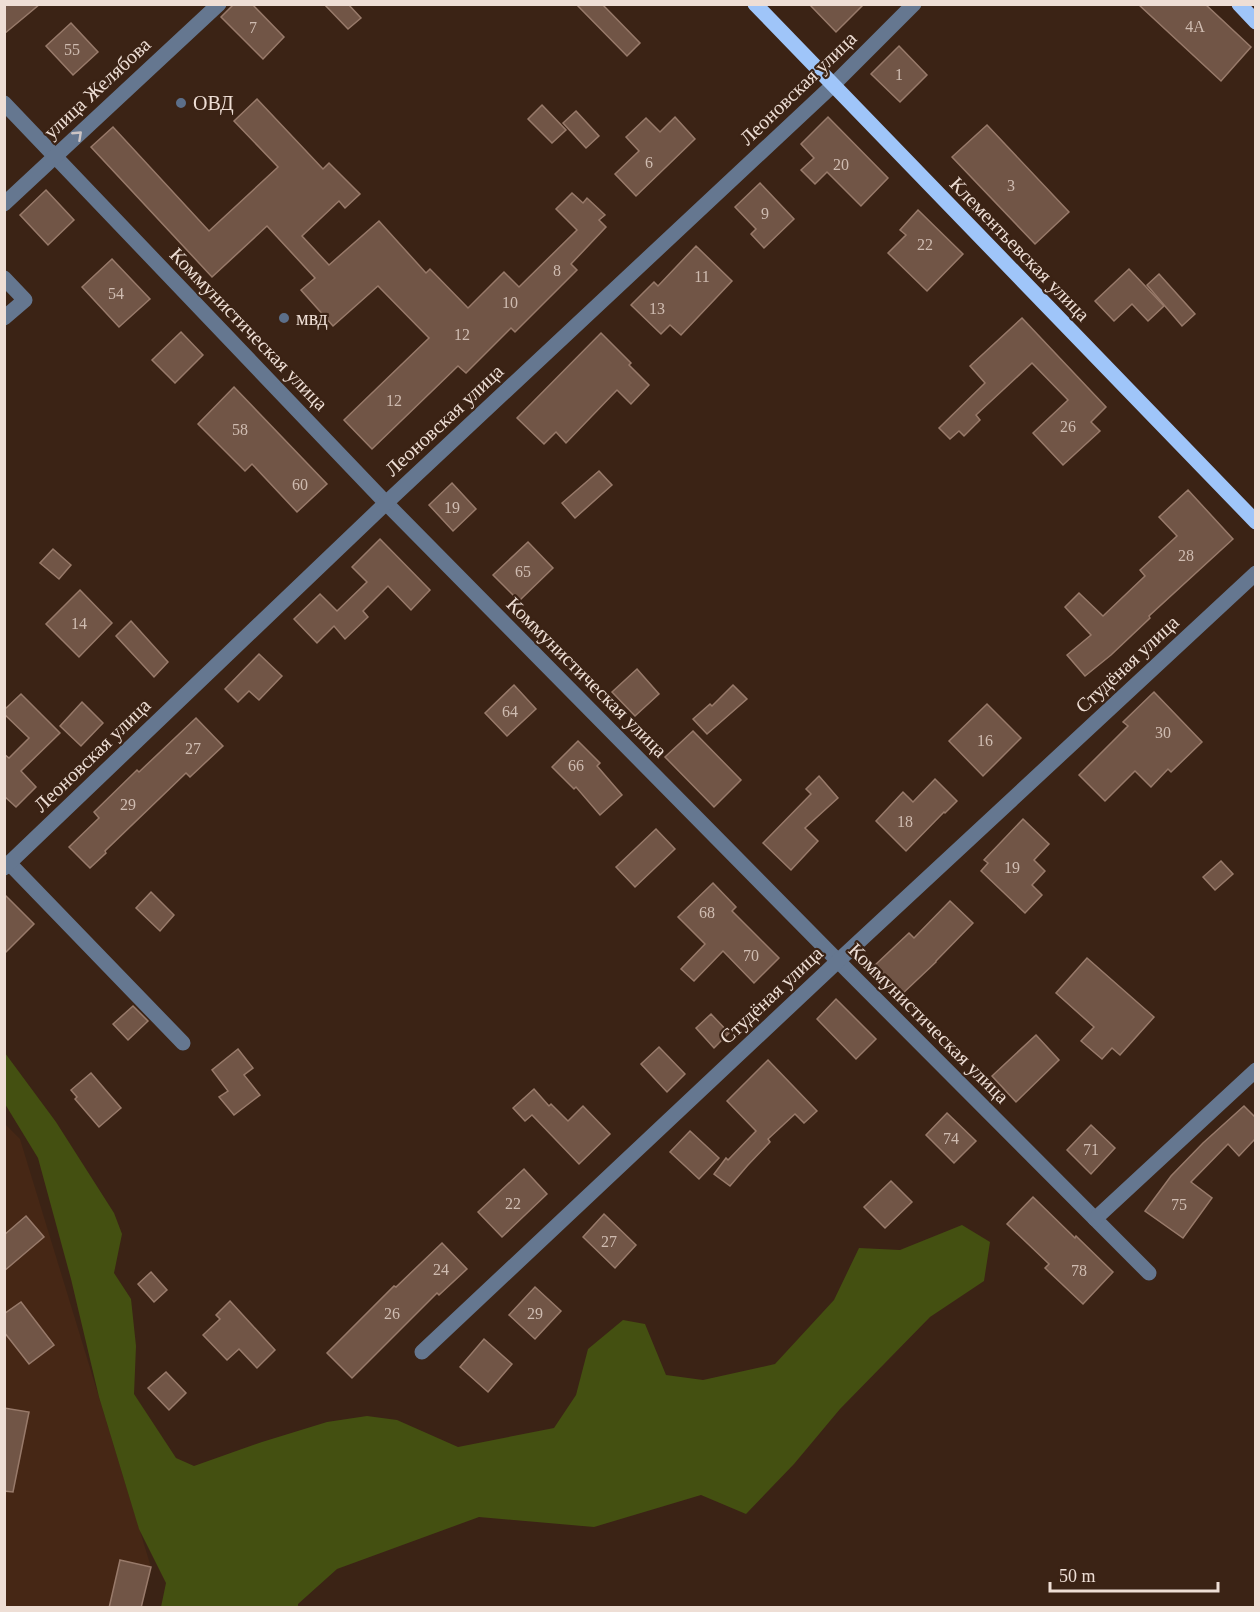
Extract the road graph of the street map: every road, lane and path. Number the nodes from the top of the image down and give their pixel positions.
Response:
1 (219, 4) edge
2 (755, 4) edge
3 (914, 4) edge
4 (1239, 4) edge
5 (1256, 22) edge
6 (832, 86) junction
7 (4, 103) edge
8 (55, 156) junction
9 (4, 204) edge
10 (4, 278) edge
11 (4, 318) edge
12 (386, 503) junction
13 (1256, 522) edge
14 (1256, 573) edge
15 (7, 866) edge
16 (838, 961) junction
17 (183, 1043) dead end
18 (1256, 1070) edge
19 (1095, 1219) junction
20 (1149, 1273) dead end
21 (422, 1352) dead end

8 -> 1 street, улица Желябова
2 - 6 main road, Клементьевская улица
3 - 6 street, Леоновская улица
4 - 5 main road
6 - 12 street, Леоновская улица
6 - 13 main road, Клементьевская улица
7 - 8 street, Коммунистическая улица
8 - 9 street, улица Желябова
8 - 12 street, Коммунистическая улица
10 - 11 street
12 - 15 street, Леоновская улица
12 - 16 street, Коммунистическая улица
14 - 16 street, Студёная улица
15 - 17 street
16 - 19 street, Коммунистическая улица
16 - 21 street, Студёная улица
18 - 19 street
19 - 20 street, Коммунистическая улица

